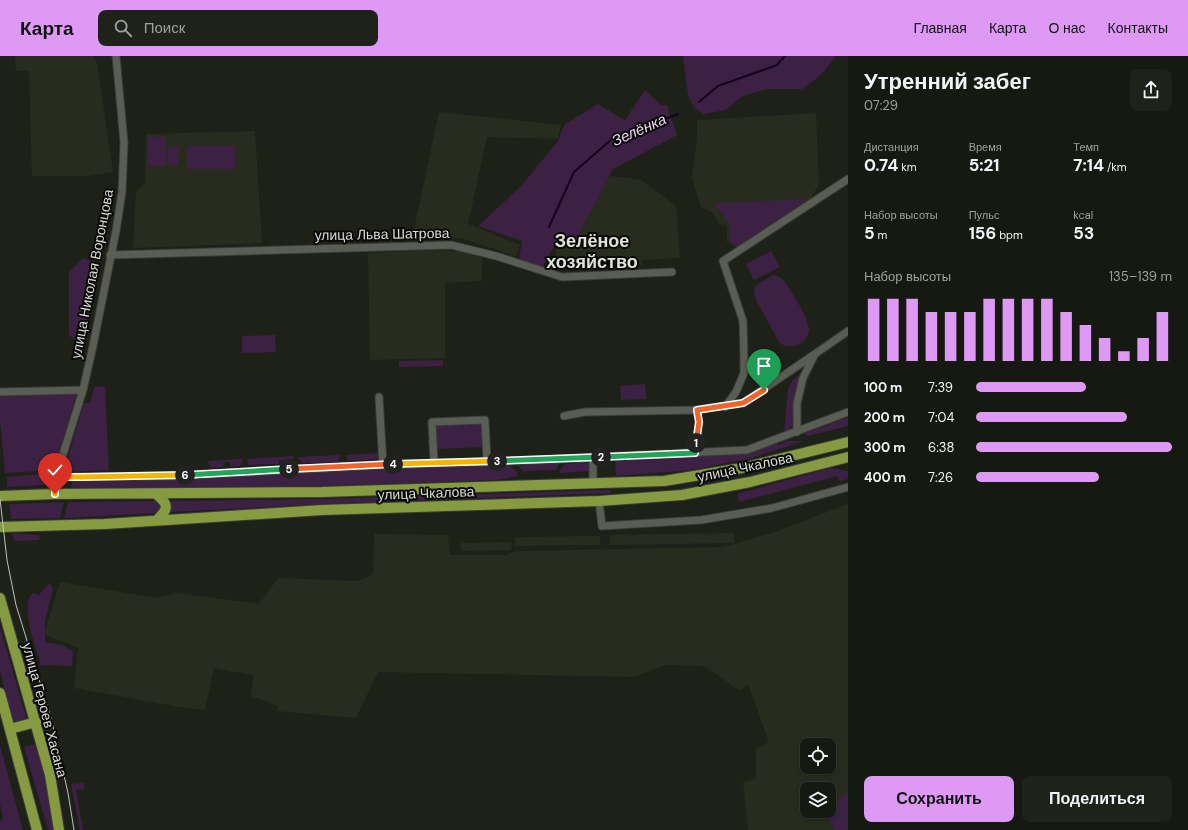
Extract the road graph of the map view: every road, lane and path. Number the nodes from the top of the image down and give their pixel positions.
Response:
1 (116, 56) edge
2 (848, 179) edge
3 (110, 255) junction
4 (672, 272) dead end
5 (848, 331) edge
6 (815, 354) junction
7 (82, 390) junction
8 (0, 392) edge
9 (379, 397) dead end
10 (725, 407) junction
11 (697, 410) junction
12 (848, 412) edge
13 (564, 416) dead end
14 (797, 432) junction
15 (848, 442) edge
16 (695, 453) junction
17 (593, 457) junction
18 (848, 457) edge
19 (487, 461) junction
20 (434, 463) junction
21 (383, 465) junction
22 (56, 477) junction
23 (593, 484) junction
24 (848, 487) edge
25 (55, 494) junction
26 (156, 494) junction
27 (0, 496) edge
28 (599, 501) junction
29 (157, 520) junction
30 (0, 527) edge
31 (0, 598) edge
32 (0, 693) edge
33 (36, 722) junction
34 (10, 729) junction
35 (37, 830) edge
36 (59, 830) edge

1 - 3 street, улица Николая Воронцова
2 - 10 street
3 - 4 street, улица Льва Шатрова
3 - 7 street, улица Николая Воронцова
5 - 6 street, улица Чкалова
6 - 10 street
6 - 14 street, улица Чкалова
7 - 8 street
7 - 22 street, улица Николая Воронцова
9 - 21 street
10 - 11 street
11 - 13 street
11 - 16 street
12 - 14 street
14 - 16 street
15 - 23 main road, улица Чкалова
16 - 17 street
17 - 19 street
17 - 23 street
18 - 28 main road, улица Чкалова
19 - 20 street
19 - 20 street
20 - 21 street
21 - 22 street
22 - 25 street, улица Николая Воронцова
23 - 26 main road, улица Чкалова
24 - 28 street
25 - 26 main road, улица Чкалова
25 - 27 main road, улица Чкалова
26 - 29 main road
28 - 29 main road, улица Чкалова
29 - 30 main road, улица Чкалова
31 - 33 main road, улица Героев Хасана
32 - 34 main road
33 - 34 main road
33 - 36 main road, улица Героев Хасана
34 - 35 main road

